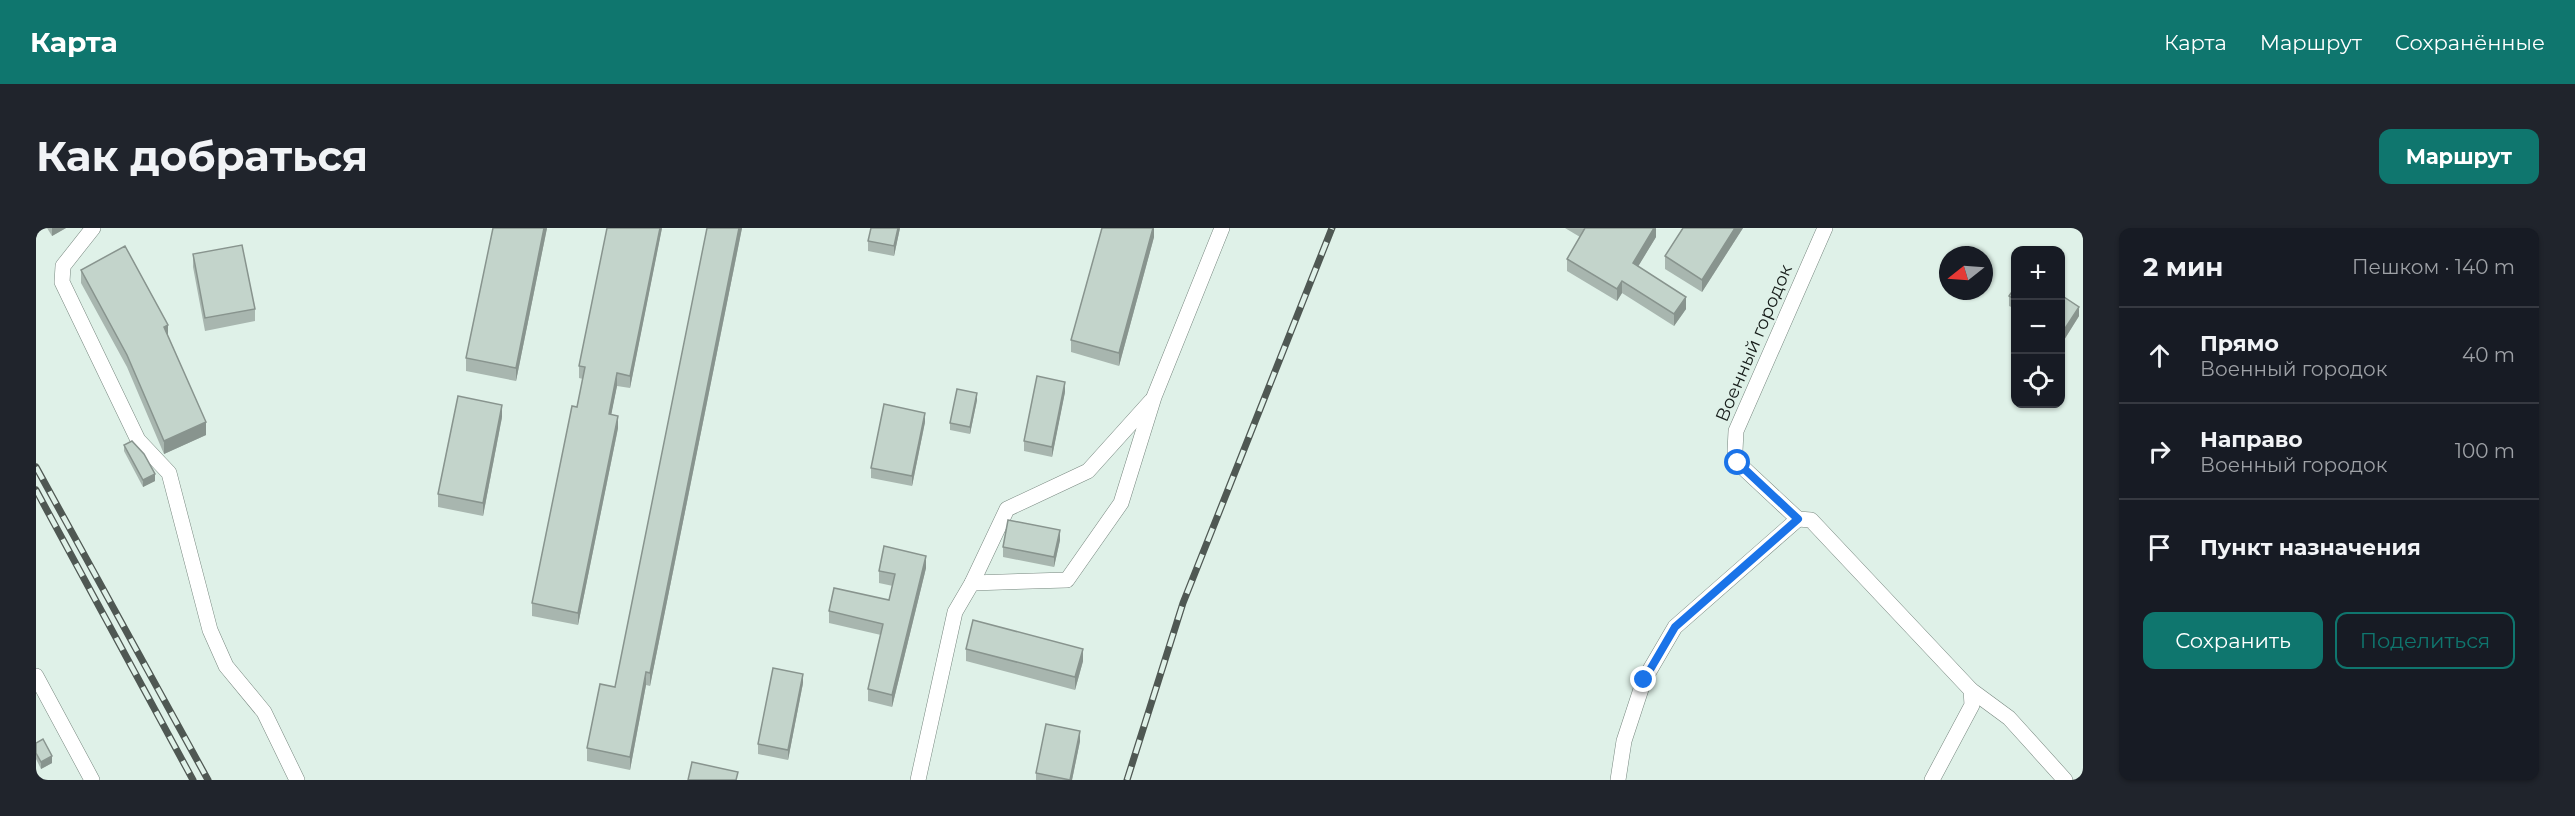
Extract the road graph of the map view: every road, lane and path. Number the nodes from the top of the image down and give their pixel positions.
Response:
1 (93, 228) edge
2 (1222, 228) edge
3 (1825, 228) edge
4 (1154, 397) junction
5 (1798, 519) junction
6 (972, 583) junction
7 (36, 676) edge
8 (1971, 690) junction
9 (92, 780) edge
10 (297, 780) edge
11 (918, 780) edge
12 (1618, 780) edge
13 (1932, 780) edge
14 (2065, 780) edge

1 - 10 street
2 - 4 street
3 - 5 street, Военный городок
4 - 6 street
4 - 6 street
5 - 8 street, Военный городок
5 - 12 street
6 - 11 street
7 - 9 street
8 - 13 street
8 - 14 street, Военный городок

